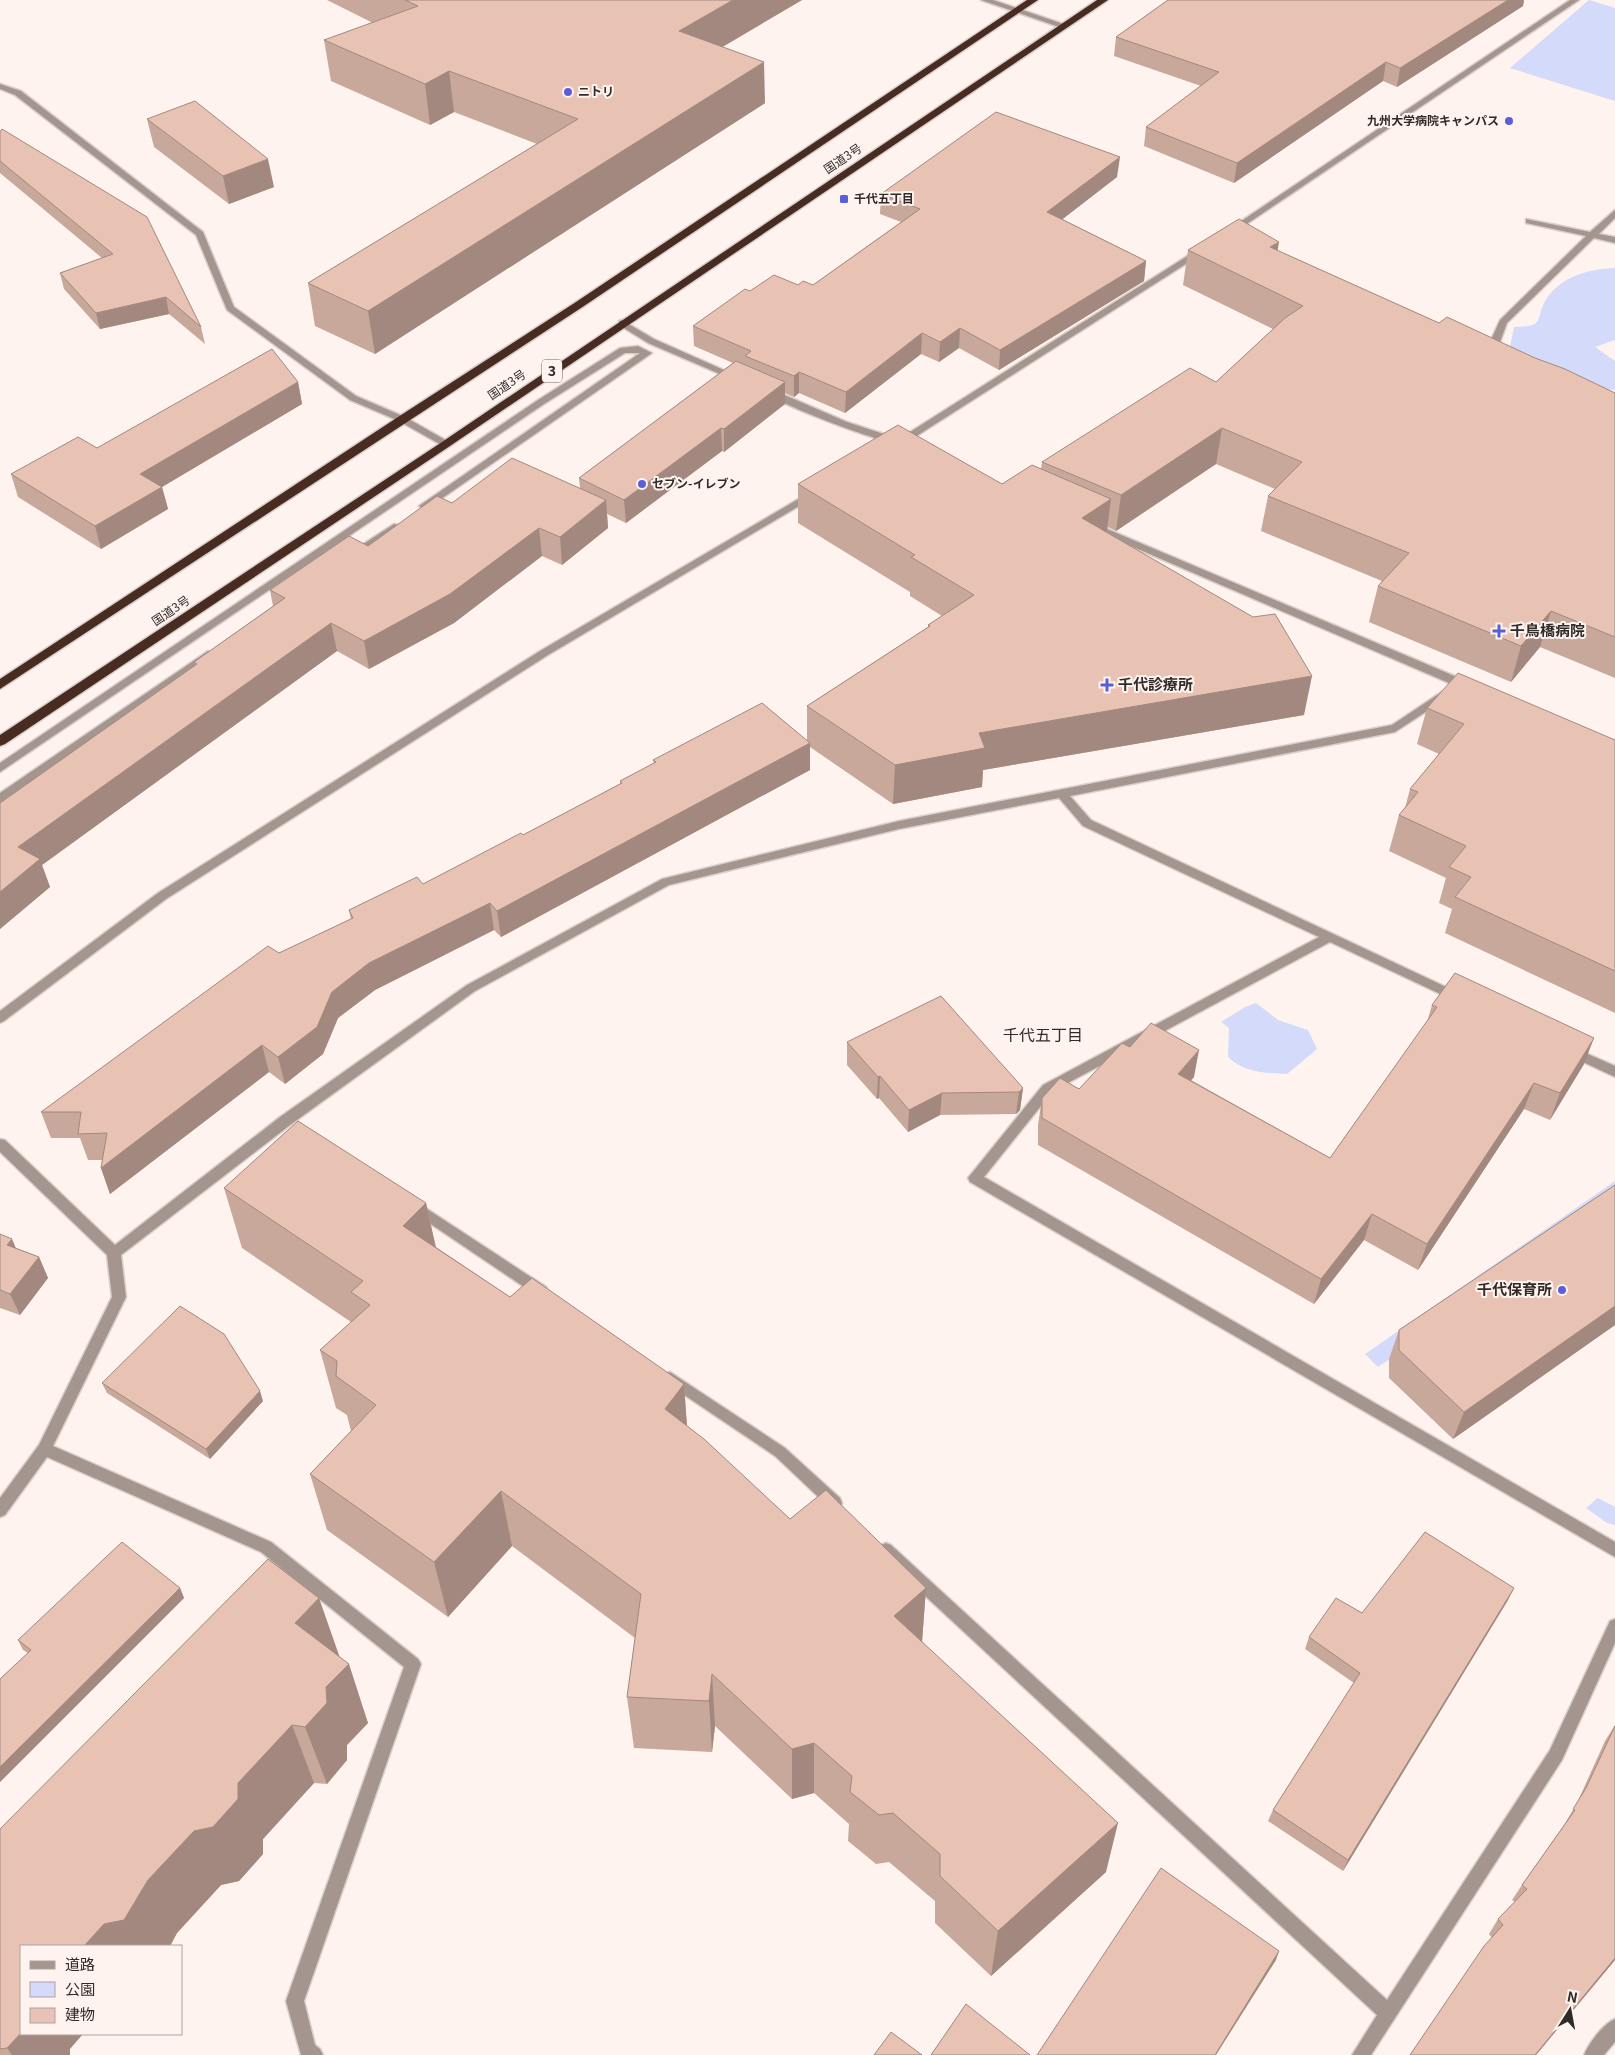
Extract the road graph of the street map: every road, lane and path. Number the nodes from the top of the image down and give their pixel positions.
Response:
1 (986, 0) edge
2 (1033, 0) edge
3 (1103, 0) edge
4 (1575, 0) edge
5 (1018, 11) junction
6 (1065, 26) junction
7 (0, 86) edge
8 (1615, 213) edge
9 (1529, 221) dead end
10 (1224, 235) edge
11 (1593, 235) junction
12 (1615, 240) edge
13 (1207, 246) edge
14 (622, 323) junction
15 (1507, 365) edge
16 (402, 419) junction
17 (446, 444) junction
18 (904, 444) junction
19 (885, 451) edge
20 (819, 490) edge
21 (418, 511) edge
22 (1079, 520) edge
23 (401, 522) edge
24 (344, 562) edge
25 (221, 646) edge
26 (1460, 683) junction
27 (0, 685) edge
28 (1478, 691) edge
29 (0, 741) edge
30 (0, 768) edge
31 (1060, 792) junction
32 (0, 799) edge
33 (1330, 938) junction
34 (1464, 1001) edge
35 (0, 1018) edge
36 (1562, 1047) edge
37 (1615, 1072) edge
38 (285, 1121) junction
39 (301, 1131) edge
40 (0, 1144) edge
41 (405, 1199) edge
42 (114, 1253) junction
43 (552, 1298) edge
44 (658, 1369) edge
45 (44, 1449) junction
46 (0, 1510) edge
47 (846, 1513) edge
48 (875, 1540) edge
49 (1615, 1550) edge
50 (1615, 1626) edge
51 (1389, 2014) junction
52 (1615, 2028) edge
53 (314, 2055) edge
54 (1361, 2055) edge
55 (1593, 2055) edge

1 - 5 street
2 - 5 highway, 国道3号
3 - 6 highway, 国道3号 / 3
4 - 10 street
5 - 6 street
5 - 16 highway, 国道3号
6 - 14 highway, 国道3号 / 3
7 - 16 street
8 - 11 street
9 - 11 street
11 - 12 street
11 - 15 street
13 - 18 street
14 - 17 highway, 国道3号 / 3
14 - 18 street
16 - 17 street
16 - 27 highway, 国道3号
17 - 29 highway, 国道3号 / 3
18 - 19 street
20 - 35 street
21 - 30 street
22 - 26 street
23 - 24 street
25 - 32 street
26 - 28 street
26 - 31 street
31 - 33 street
31 - 38 street
33 - 34 street
33 - 49 street
36 - 37 street
38 - 39 street
38 - 42 street
40 - 42 street
41 - 43 street
42 - 45 street
44 - 47 street
45 - 46 street
45 - 53 street
48 - 51 street
50 - 51 street
51 - 54 street
52 - 55 street

